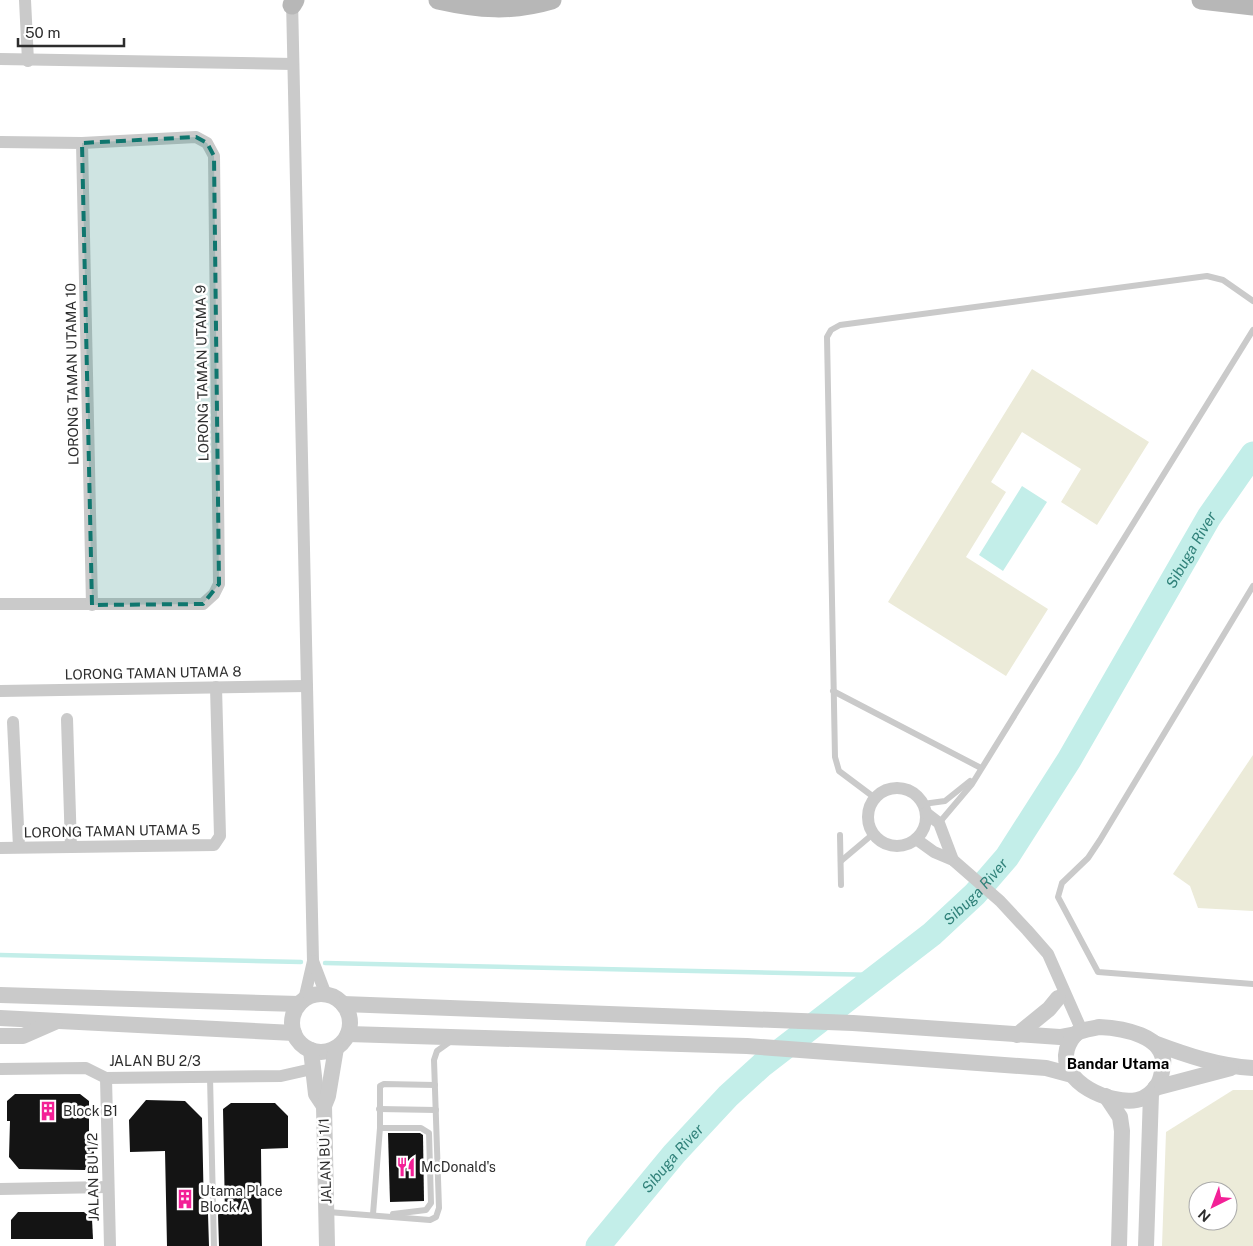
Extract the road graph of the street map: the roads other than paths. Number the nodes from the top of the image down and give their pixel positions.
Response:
1 (26, 0) edge
2 (438, 0) edge
3 (552, 0) edge
4 (1201, 0) edge
5 (293, 2) edge
6 (1253, 6) edge
7 (0, 59) edge
8 (28, 61) junction
9 (293, 64) junction
10 (0, 142) edge
11 (82, 143) junction
12 (1253, 301) edge
13 (1253, 330) edge
14 (1253, 586) edge
15 (0, 604) edge
16 (92, 605) junction
17 (306, 686) junction
18 (216, 687) junction
19 (0, 691) edge
20 (833, 691) junction
21 (67, 719) dead end
22 (13, 722) dead end
23 (981, 768) junction
24 (977, 776) junction
25 (875, 798) junction
26 (924, 809) junction
27 (939, 823) junction
28 (873, 834) junction
29 (840, 835) dead end
30 (916, 839) junction
31 (19, 847) junction
32 (71, 847) junction
33 (0, 848) edge
34 (841, 861) junction
35 (956, 864) junction
36 (841, 885) dead end
37 (1035, 940) junction
38 (313, 961) junction
39 (1253, 984) edge
40 (326, 994) junction
41 (0, 995) edge
42 (1058, 998) junction
43 (302, 1002) junction
44 (343, 1004) junction
45 (0, 1018) edge
46 (59, 1020) junction
47 (1079, 1032) junction
48 (294, 1033) junction
49 (348, 1034) junction
50 (1016, 1035) junction
51 (0, 1036) edge
52 (458, 1037) junction
53 (1154, 1044) junction
54 (336, 1048) junction
55 (311, 1050) junction
56 (1236, 1067) junction
57 (1253, 1068) edge
58 (0, 1069) edge
59 (312, 1069) junction
60 (1072, 1075) junction
61 (210, 1077) junction
62 (106, 1078) junction
63 (435, 1085) junction
64 (1153, 1091) junction
65 (1106, 1096) junction
66 (324, 1106) junction
67 (379, 1109) junction
68 (436, 1110) junction
69 (380, 1128) junction
70 (108, 1187) junction
71 (0, 1190) edge
72 (326, 1212) junction
73 (373, 1214) junction
74 (382, 1216) junction
75 (110, 1246) edge
76 (214, 1246) edge
77 (327, 1246) edge
78 (1119, 1246) edge
79 (1146, 1246) edge

1 - 8 street
2 - 3 main road
4 - 6 main road
5 - 9 street
7 - 8 street
8 - 9 street
9 - 17 street
10 - 11 street, LORONG TAMAN UTAMA 9
11 - 16 street, LORONG TAMAN UTAMA 10
11 - 16 street, LORONG TAMAN UTAMA 9
12 - 20 lane
13 - 23 lane
14 - 39 lane
15 - 16 street, LORONG TAMAN UTAMA 9
17 - 18 street, LORONG TAMAN UTAMA 8
17 - 38 street
18 - 19 street, LORONG TAMAN UTAMA 8
18 - 32 street, LORONG TAMAN UTAMA 5
20 - 23 lane
20 - 25 lane
21 - 32 street
22 - 31 street
23 - 24 lane
24 - 26 lane
24 - 27 lane
25 - 26 street
25 - 28 street
26 - 27 street
26 - 30 street
27 - 35 street
28 - 30 street
28 - 34 lane
29 - 34 lane
30 - 35 street
31 - 32 street, LORONG TAMAN UTAMA 5
31 - 33 street, LORONG TAMAN UTAMA 5
34 - 36 lane
35 - 37 street
37 - 42 street
37 - 47 street
38 - 40 street
38 - 43 street
40 - 43 street
40 - 44 street
41 - 43 street
42 - 47 street
42 - 50 street
43 - 48 street
44 - 49 street
44 - 50 street
45 - 46 street
46 - 48 street
46 - 51 street
47 - 50 street
47 - 53 street
47 - 60 street
48 - 55 street
49 - 52 street
49 - 54 street
52 - 60 street
52 - 63 lane
53 - 56 street
53 - 64 street
54 - 55 street
54 - 66 street, JALAN BU 1/1
55 - 59 street
56 - 57 street
56 - 64 street
58 - 62 street, JALAN BU 2/3
59 - 61 street, JALAN BU 2/3
59 - 66 street
60 - 65 street
61 - 62 street, JALAN BU 2/3
61 - 76 lane
62 - 70 street, JALAN BU 1/2
63 - 67 lane
63 - 68 lane
64 - 65 street
64 - 79 street
65 - 78 street
66 - 72 street, JALAN BU 1/1
67 - 68 lane
67 - 69 lane
68 - 74 lane
69 - 73 lane
69 - 74 lane
70 - 71 street
70 - 75 street, JALAN BU 1/2
72 - 73 lane
72 - 77 street, JALAN BU 1/1
73 - 74 lane

